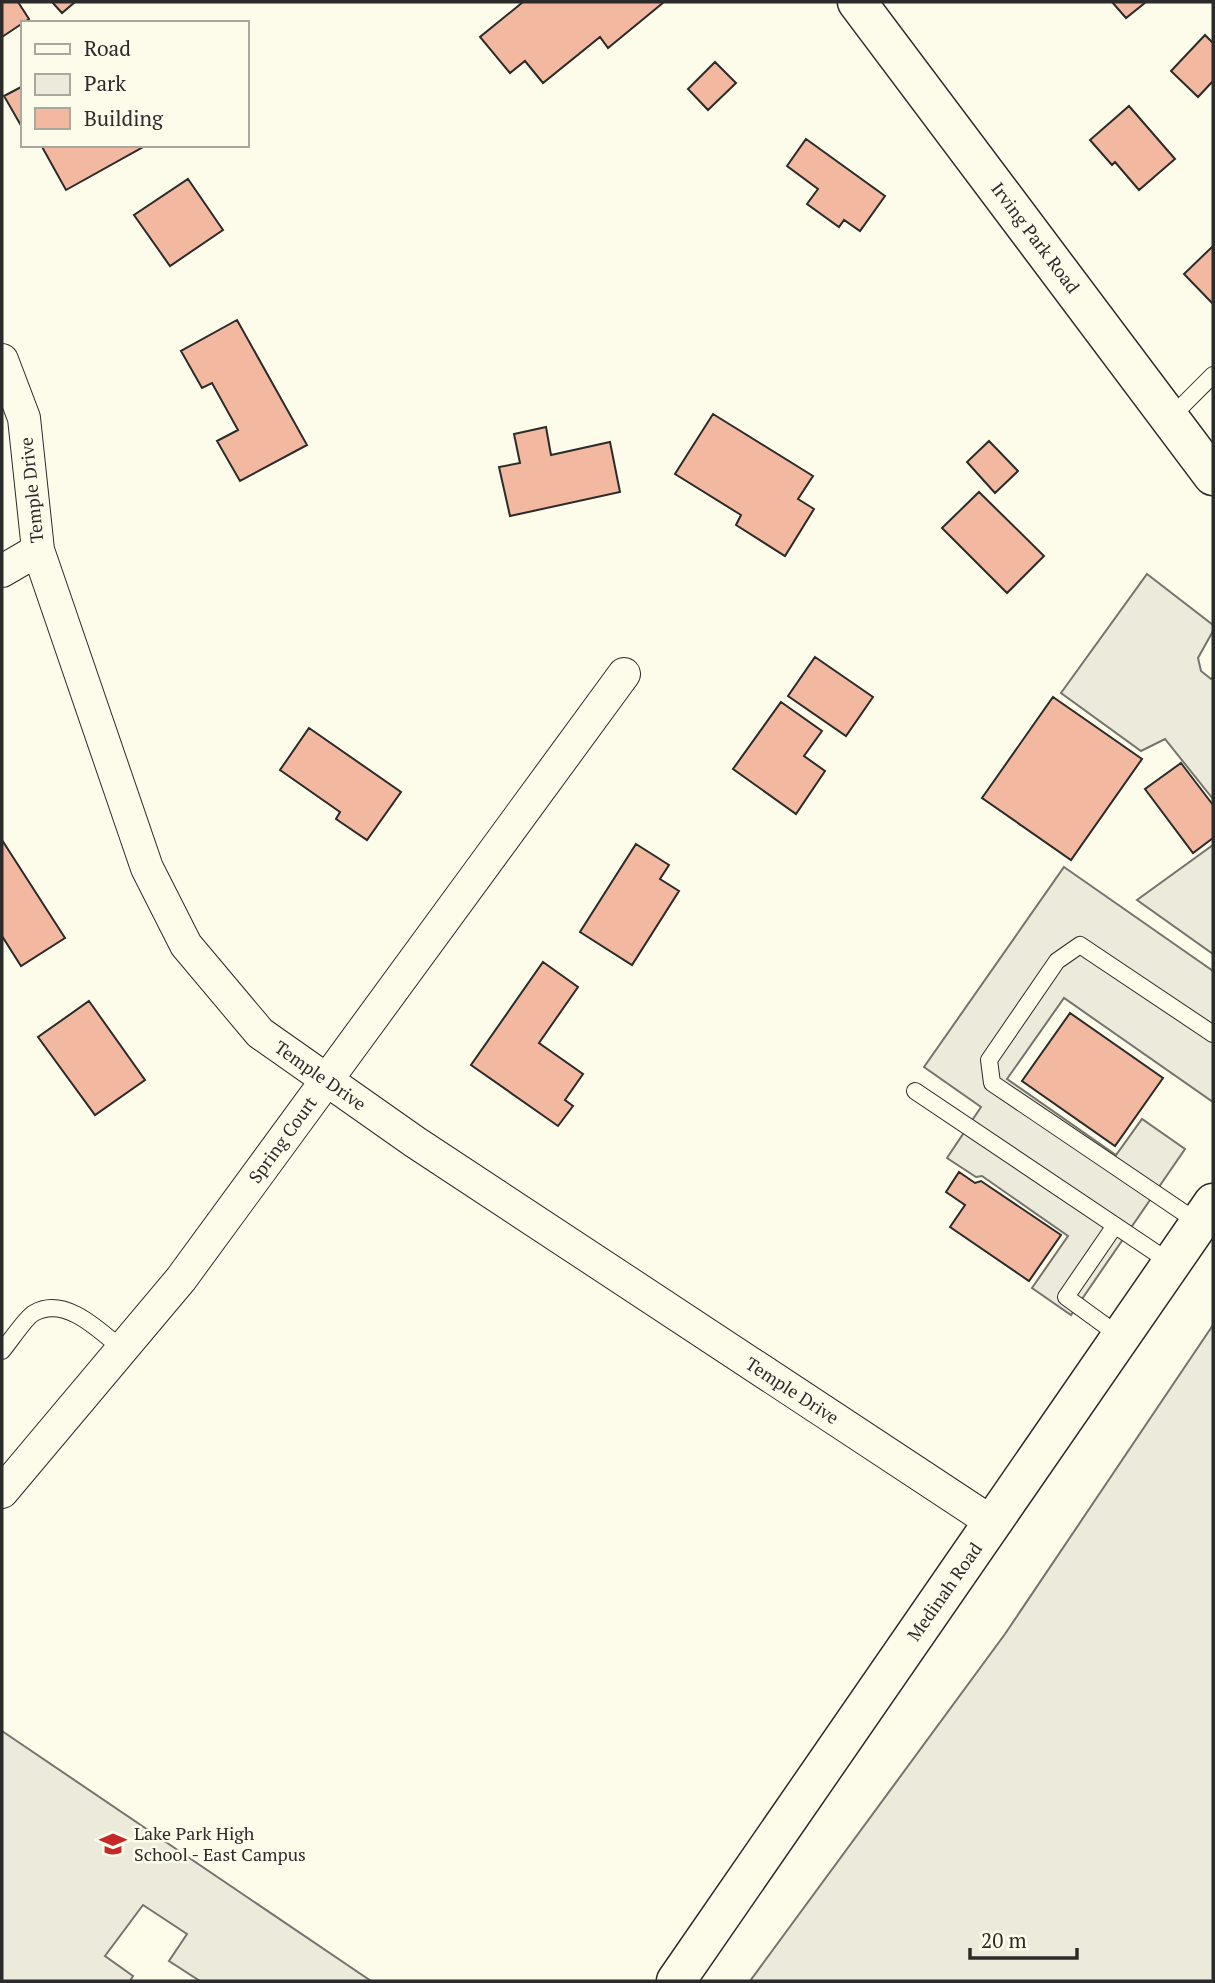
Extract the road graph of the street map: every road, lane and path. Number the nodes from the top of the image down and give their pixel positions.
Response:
1 (856, 2) edge
2 (2, 360) edge
3 (1213, 375) edge
4 (1171, 417) junction
5 (1213, 476) edge
6 (38, 550) junction
7 (2, 571) edge
8 (624, 674) dead end
9 (1213, 1034) edge
10 (326, 1082) junction
11 (915, 1091) dead end
12 (1206, 1213) edge
13 (1114, 1227) junction
14 (1171, 1263) junction
15 (1121, 1337) junction
16 (122, 1349) junction
17 (2, 1351) edge
18 (3, 1489) edge
19 (993, 1523) junction
20 (676, 1981) edge

1 - 4 main road, Irving Park Road
2 - 6 street, Temple Drive
3 - 4 lane
4 - 5 main road, Irving Park Road
6 - 7 street
6 - 10 street, Temple Drive
8 - 10 street, Spring Court
9 - 12 lane
10 - 16 street, Spring Court
10 - 19 street, Temple Drive
11 - 13 lane
12 - 14 main road, Medinah Road
13 - 14 lane
13 - 15 lane
14 - 15 main road, Medinah Road
15 - 19 main road, Medinah Road
16 - 17 lane
16 - 18 street, Spring Court
19 - 20 main road, Medinah Road

